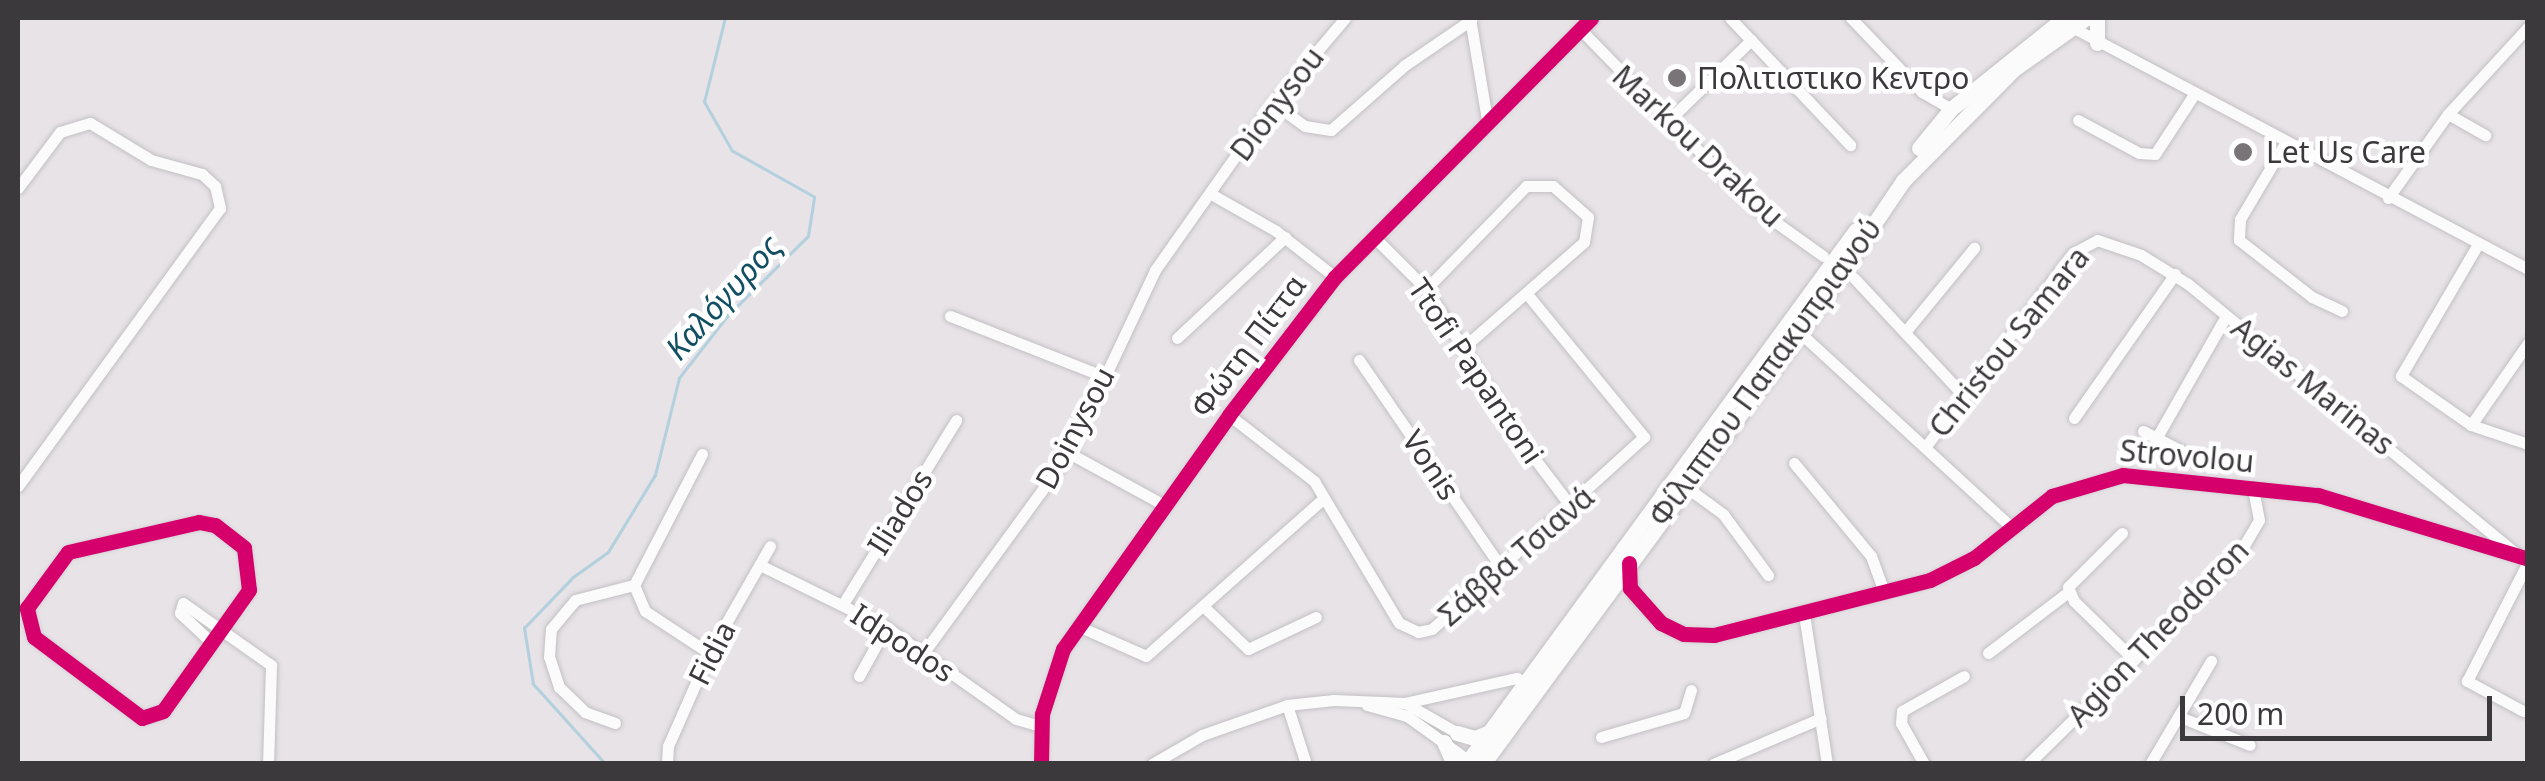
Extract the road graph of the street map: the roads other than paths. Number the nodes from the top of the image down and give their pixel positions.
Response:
1 (1345, 18) edge
2 (1591, 18) edge
3 (1730, 18) edge
4 (1851, 18) edge
5 (2086, 18) edge
6 (2098, 18) edge
7 (1471, 19) edge
8 (2062, 25) edge
9 (2528, 27) edge
10 (1580, 29) junction
11 (1751, 40) junction
12 (2103, 47) junction
13 (1922, 92) junction
14 (2193, 96) junction
15 (1273, 103) junction
16 (1951, 109) junction
17 (2448, 114) junction
18 (1487, 120) junction
19 (2078, 120) dead end
20 (1666, 123) junction
21 (1936, 126) junction
22 (2485, 135) dead end
23 (2284, 144) junction
24 (1850, 145) dead end
25 (18, 188) edge
26 (1212, 194) junction
27 (2388, 198) junction
28 (1285, 238) junction
29 (1375, 238) junction
30 (2092, 239) joint
31 (2478, 244) junction
32 (1974, 248) dead end
33 (1822, 256) dead end
34 (2528, 269) edge
35 (2175, 274) junction
36 (1336, 277) junction
37 (1854, 278) dead end
38 (1426, 289) junction
39 (1527, 294) junction
40 (2342, 312) dead end
41 (950, 316) dead end
42 (2226, 316) junction
43 (1796, 329) junction
44 (1905, 332) junction
45 (1178, 338) dead end
46 (2528, 343) edge
47 (1464, 347) junction
48 (1359, 360) dead end
49 (1105, 377) junction
50 (1964, 396) junction
51 (1228, 415) junction
52 (2074, 418) dead end
53 (956, 420) dead end
54 (2471, 425) junction
55 (2143, 431) dead end
56 (2157, 438) junction
57 (2528, 444) edge
58 (1926, 446) junction
59 (1069, 453) junction
60 (702, 454) dead end
61 (1794, 463) dead end
62 (2205, 464) dead end
63 (18, 486) edge
64 (1686, 487) junction
65 (2253, 490) junction
66 (1324, 498) junction
67 (1164, 505) junction
68 (1572, 508) junction
69 (2011, 527) junction
70 (2122, 533) dead end
71 (770, 546) dead end
72 (2525, 559) edge
73 (1629, 562) junction
74 (760, 565) junction
75 (1503, 570) junction
76 (1768, 575) dead end
77 (634, 585) junction
78 (1884, 591) junction
79 (2068, 592) junction
80 (1603, 598) junction
81 (1640, 603) junction
82 (843, 604) junction
83 (1204, 608) junction
84 (1804, 614) junction
85 (1316, 617) dead end
86 (1078, 626) junction
87 (224, 627) junction
88 (886, 627) junction
89 (212, 643) junction
90 (924, 652) junction
91 (710, 653) junction
92 (1988, 653) dead end
93 (2134, 660) junction
94 (2211, 661) dead end
95 (859, 676) dead end
96 (1964, 676) dead end
97 (1517, 678) dead end
98 (1692, 690) dead end
99 (1334, 700) junction
100 (1405, 704) junction
101 (1286, 705) junction
102 (2523, 711) dead end
103 (2180, 717) junction
104 (1821, 718) junction
105 (615, 723) dead end
106 (1041, 726) junction
107 (1490, 732) junction
108 (1451, 737) junction
109 (1601, 737) dead end
110 (2250, 744) dead end
111 (1473, 759) edge
112 (1155, 763) edge
113 (2031, 763) edge
114 (268, 764) edge
115 (667, 764) edge
116 (1041, 764) edge
117 (1306, 764) edge
118 (1713, 764) edge
119 (1827, 764) edge
120 (1924, 764) edge
121 (2150, 764) edge

1 - 15 street, Dionysou
2 - 10 street, Φώτη Πίττα
3 - 11 street
4 - 13 street
5 - 8 main road, Φίλιππου Παπακυπριανού
6 - 12 main road
7 - 15 street
7 - 18 street
8 - 12 street
8 - 16 main road, Φίλιππου Παπακυπριανού
8 - 43 main road, Φίλιππου Παπακυπριανού
9 - 17 street
10 - 18 street, Φώτη Πίττα
10 - 20 street, Markou Drakou
11 - 20 street
11 - 24 street
12 - 14 street
13 - 16 street
13 - 21 street
14 - 19 street
14 - 23 street
15 - 26 street, Dionysou
16 - 21 main road, Φίλιππου Παπακυπριανού
17 - 22 street
17 - 27 street
18 - 29 street, Φώτη Πίττα
20 - 33 street, Markou Drakou
21 - 43 main road, Φίλιππου Παπακυπριανού
23 - 27 street
23 - 40 street
25 - 63 street
26 - 28 street
26 - 49 street, Doinysou
27 - 31 street
28 - 36 street
28 - 45 street
29 - 36 street, Φώτη Πίττα
29 - 38 street, Ttofi Papantoni
30 - 35 street, Agias Marinas
30 - 50 street, Christou Samara
31 - 34 street
31 - 54 street
32 - 44 street
35 - 42 street, Agias Marinas
35 - 52 street
36 - 51 street, Φώτη Πίττα
37 - 44 street
38 - 39 street
38 - 47 street, Ttofi Papantoni
39 - 47 street
39 - 68 street, Σάββα Τσιανά
41 - 49 street
42 - 56 street
42 - 72 street, Agias Marinas
43 - 58 street
43 - 64 main road, Φίλιππου Παπακυπριανού
43 - 107 main road, Φίλιππου Παπακυπριανού
44 - 50 street
46 - 54 street
47 - 68 street, Ttofi Papantoni
48 - 75 street, Vonis
49 - 59 street, Doinysou
50 - 58 street, Christou Samara
51 - 66 street, Σάββα Τσιανά
51 - 67 street, Φώτη Πίττα
53 - 82 street, Iliados
54 - 57 street
55 - 56 street
56 - 62 street
58 - 69 street
59 - 67 street
59 - 90 street, Doinysou
60 - 77 street
61 - 78 street
64 - 73 main road, Φίλιππου Παπακυπριανού
64 - 76 street
65 - 69 street, Strovolou
65 - 72 street, Strovolou
65 - 93 street, Agion Theodoron
66 - 75 street, Σάββα Τσιανά
66 - 83 street
67 - 86 street, Φώτη Πίττα
68 - 75 street, Σάββα Τσιανά
69 - 78 street, Strovolou
70 - 79 street
71 - 74 street, Fidia
72 - 102 street
73 - 80 main road, Φίλιππου Παπακυπριανού
73 - 81 street
74 - 82 street, Idpodos
74 - 91 street, Fidia
77 - 91 street
77 - 105 street
78 - 84 street, Strovolou
79 - 92 street
79 - 93 street
80 - 81 street, Strovolou
80 - 111 main road, Φίλιππου Παπακυπριανού
81 - 84 street, Strovolou
82 - 88 street, Idpodos
83 - 85 street
83 - 86 street
84 - 104 street
86 - 106 street, Φώτη Πίττα
87 - 89 street
87 - 89 street
87 - 89 street
87 - 114 street
88 - 90 street, Idpodos
88 - 95 street
90 - 106 street, Idpodos
91 - 115 street, Fidia
93 - 113 street, Agion Theodoron
94 - 103 street
96 - 120 street
97 - 100 street
98 - 109 street
99 - 100 street
99 - 101 street
99 - 108 street
100 - 108 street
101 - 112 street
101 - 117 street
103 - 110 street
103 - 121 street
104 - 118 street
104 - 119 street
106 - 116 street, Φώτη Πίττα
107 - 108 main road
107 - 111 main road, Φίλιππου Παπακυπριανού
108 - 111 main road
108 - 111 street

